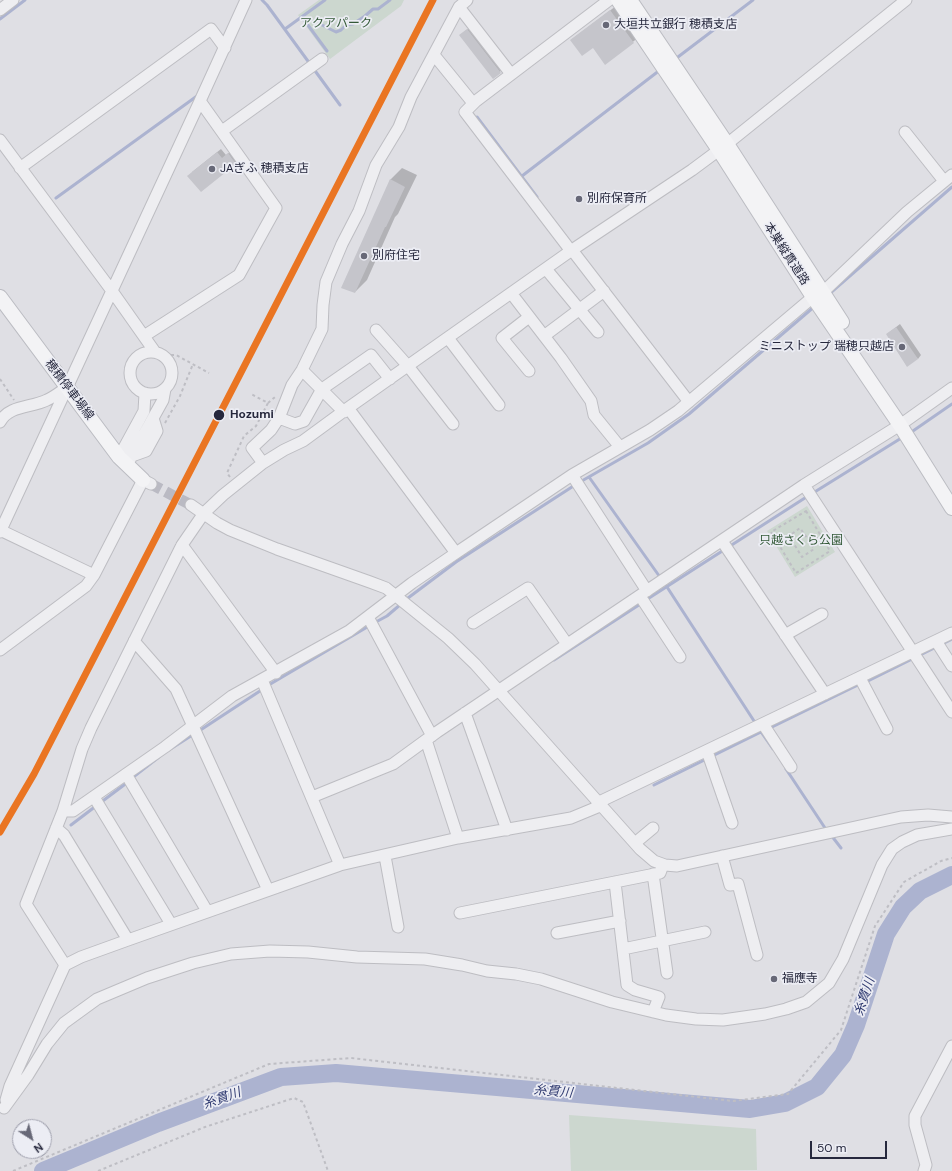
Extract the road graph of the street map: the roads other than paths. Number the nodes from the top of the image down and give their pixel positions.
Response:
1 (13, 0) edge
2 (246, 0) edge
3 (609, 0) edge
4 (618, 0) edge
5 (630, 0) edge
6 (906, 0) edge
7 (463, 4) edge
8 (0, 10) edge
9 (224, 48) junction
10 (434, 55) junction
11 (322, 59) dead end
12 (511, 74) junction
13 (200, 101) junction
14 (473, 103) junction
15 (222, 131) junction
16 (905, 132) dead end
17 (0, 140) edge
18 (723, 147) junction
19 (20, 168) junction
20 (948, 178) edge
21 (572, 251) junction
22 (546, 269) junction
23 (112, 291) junction
24 (604, 291) junction
25 (511, 293) junction
26 (818, 295) junction
27 (0, 297) edge
28 (580, 309) junction
29 (529, 317) junction
30 (376, 330) dead end
31 (598, 332) dead end
32 (144, 336) junction
33 (544, 336) junction
34 (448, 338) junction
35 (158, 354) junction
36 (408, 366) junction
37 (302, 370) junction
38 (529, 371) dead end
39 (390, 379) junction
40 (67, 388) junction
41 (952, 388) edge
42 (165, 389) junction
43 (322, 389) junction
44 (145, 393) junction
45 (689, 402) junction
46 (499, 405) dead end
47 (346, 410) junction
48 (279, 418) junction
49 (0, 422) edge
50 (903, 423) junction
51 (453, 424) dead end
52 (620, 447) junction
53 (126, 460) junction
54 (263, 463) junction
55 (572, 475) junction
56 (147, 482) joint
57 (804, 485) junction
58 (952, 494) edge
59 (191, 505) tunnel mouth
60 (952, 508) edge
61 (204, 513) junction
62 (0, 531) edge
63 (722, 541) junction
64 (182, 545) junction
65 (456, 553) junction
66 (94, 575) junction
67 (643, 594) junction
68 (396, 596) junction
69 (822, 614) dead end
70 (368, 617) junction
71 (474, 624) dead end
72 (952, 633) edge
73 (785, 635) junction
74 (936, 641) junction
75 (134, 642) junction
76 (567, 644) junction
77 (0, 650) edge
78 (912, 652) junction
79 (680, 657) dead end
80 (952, 666) edge
81 (276, 673) junction
82 (860, 678) junction
83 (262, 680) junction
84 (498, 691) junction
85 (825, 694) junction
86 (952, 712) edge
87 (465, 713) junction
88 (763, 724) junction
89 (192, 726) junction
90 (887, 729) dead end
91 (429, 738) junction
92 (707, 751) junction
93 (791, 767) dead end
94 (126, 774) junction
95 (94, 797) junction
96 (312, 797) junction
97 (599, 804) junction
98 (62, 811) junction
99 (952, 817) edge
100 (732, 823) dead end
101 (56, 828) junction
102 (653, 828) dead end
103 (952, 829) edge
104 (507, 830) junction
105 (458, 838) junction
106 (635, 843) junction
107 (385, 856) junction
108 (722, 856) junction
109 (663, 864) junction
110 (340, 865) junction
111 (654, 874) junction
112 (615, 882) junction
113 (268, 890) junction
114 (207, 911) junction
115 (460, 913) dead end
116 (620, 921) junction
117 (171, 924) junction
118 (398, 927) dead end
119 (705, 932) dead end
120 (557, 933) dead end
121 (128, 940) junction
122 (663, 941) junction
123 (623, 950) junction
124 (757, 955) dead end
125 (65, 965) junction
126 (667, 973) dead end
127 (653, 1012) junction
128 (952, 1046) edge
129 (2, 1110) edge
130 (924, 1171) edge

1 - 8 street
2 - 9 street
3 - 12 street
4 - 18 main road, 本巣縦貫道路
5 - 18 main road, 本巣縦貫道路
6 - 18 street
7 - 10 street
7 - 12 street
9 - 13 street
9 - 19 street
10 - 14 street
10 - 37 street
11 - 15 street
12 - 14 street
13 - 15 street
13 - 23 street
14 - 21 street
15 - 32 street
16 - 20 street
17 - 19 street
18 - 21 street
18 - 26 main road, 本巣縦貫道路
19 - 23 street
20 - 26 street
21 - 22 street
21 - 24 street
22 - 25 street
22 - 28 street
23 - 32 street
23 - 40 street
24 - 28 street
24 - 45 street
25 - 29 street
25 - 34 street
26 - 45 street
26 - 50 main road, 本巣縦貫道路
27 - 40 main road, 穂積停車場線
28 - 31 street
28 - 33 street
29 - 33 street
29 - 38 street
30 - 36 street
32 - 35 street
33 - 52 street
34 - 36 street
34 - 46 street
35 - 42 street
35 - 44 street
36 - 39 street
36 - 51 street
37 - 43 street
37 - 48 street
39 - 43 street
39 - 47 street
40 - 49 street
40 - 53 main road, 穂積停車場線
40 - 62 street
41 - 50 street
42 - 44 street
42 - 53 street
43 - 47 street
43 - 48 street
44 - 53 street
45 - 52 street
47 - 54 street
47 - 65 street
48 - 54 street
50 - 57 street
50 - 58 main road, 本巣縦貫道路
50 - 60 main road, 本巣縦貫道路
52 - 55 street
53 - 56 main road, 穂積停車場線
54 - 61 street
55 - 65 street
55 - 67 street
56 - 66 street
57 - 63 street
57 - 78 street
59 - 61 street
61 - 64 street
61 - 68 street
62 - 66 street
63 - 67 street
63 - 73 street
64 - 75 street
64 - 81 street
65 - 68 street
66 - 77 street
67 - 76 street
67 - 79 street
68 - 70 street
68 - 84 street
69 - 73 street
70 - 81 street
70 - 91 street
71 - 76 street
72 - 74 street
73 - 85 street
74 - 78 street
74 - 80 street
75 - 89 street
75 - 98 street
76 - 84 street
78 - 82 street
78 - 86 street
81 - 83 street
82 - 85 street
82 - 90 street
83 - 89 street
83 - 96 street
84 - 87 street
84 - 97 street
85 - 88 street
87 - 91 street
87 - 104 street
88 - 92 street
88 - 93 street
89 - 94 street
89 - 113 street
91 - 96 street
91 - 105 street
92 - 97 street
92 - 100 street
94 - 95 street
94 - 114 street
95 - 98 street
95 - 117 street
96 - 110 street
97 - 104 street
97 - 106 street
98 - 101 street
99 - 108 street
101 - 121 street
101 - 125 street
102 - 106 street
103 - 127 street
104 - 105 street
105 - 107 street
106 - 109 street
107 - 110 street
107 - 118 street
108 - 109 street
108 - 124 street
109 - 111 street
110 - 113 street
111 - 112 street
111 - 122 street
112 - 115 street
112 - 116 street
113 - 114 street
114 - 117 street
116 - 120 street
116 - 123 street
117 - 121 street
119 - 122 street
121 - 125 street
122 - 123 street
122 - 126 street
123 - 127 street
125 - 129 street
127 - 129 street
128 - 130 street

